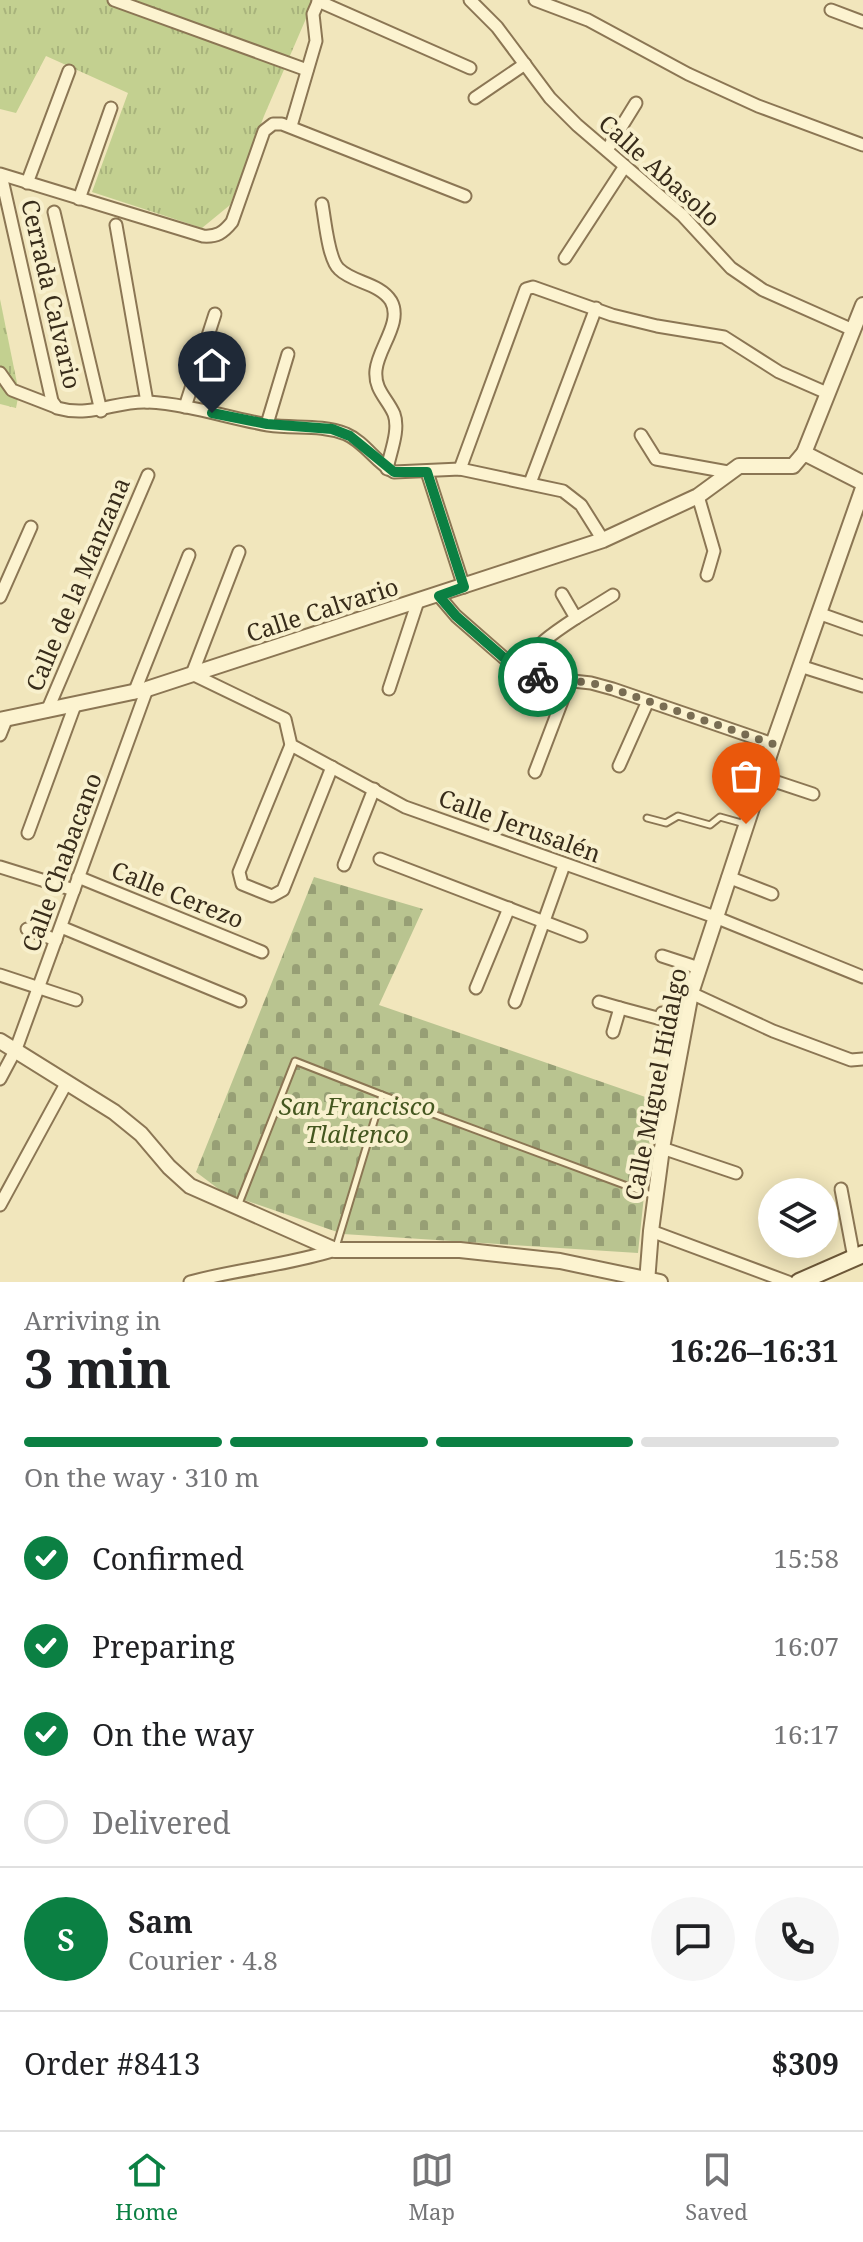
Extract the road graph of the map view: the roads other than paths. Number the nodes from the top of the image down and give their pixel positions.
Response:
1 (114, 0) edge
2 (470, 0) edge
3 (535, 0) edge
4 (318, 1) edge
5 (831, 10) dead end
6 (863, 22) edge
7 (525, 64) junction
8 (470, 68) dead end
9 (307, 70) junction
10 (69, 71) dead end
11 (475, 98) dead end
12 (636, 103) dead end
13 (111, 108) dead end
14 (291, 126) junction
15 (863, 145) edge
16 (607, 150) junction
17 (625, 166) junction
18 (1, 174) edge
19 (27, 183) junction
20 (465, 196) dead end
21 (79, 199) junction
22 (322, 204) dead end
23 (54, 212) dead end
24 (116, 225) dead end
25 (565, 258) dead end
26 (863, 305) edge
27 (596, 308) junction
28 (215, 314) dead end
29 (853, 330) junction
30 (288, 354) dead end
31 (0, 373) edge
32 (827, 393) junction
33 (147, 402) junction
34 (185, 407) junction
35 (57, 408) junction
36 (101, 411) junction
37 (267, 424) junction
38 (641, 435) dead end
39 (804, 453) junction
40 (387, 469) junction
41 (460, 469) junction
42 (427, 472) junction
43 (728, 472) junction
44 (148, 475) dead end
45 (530, 483) junction
46 (863, 485) edge
47 (698, 496) junction
48 (31, 527) dead end
49 (603, 540) junction
50 (239, 552) dead end
51 (189, 555) dead end
52 (707, 575) dead end
53 (464, 587) junction
54 (562, 594) dead end
55 (613, 595) dead end
56 (439, 596) junction
57 (0, 597) edge
58 (418, 601) junction
59 (818, 613) junction
60 (576, 618) junction
61 (863, 629) edge
62 (800, 666) junction
63 (519, 671) junction
64 (192, 674) junction
65 (570, 680) junction
66 (863, 686) edge
67 (389, 689) dead end
68 (140, 691) junction
69 (648, 701) junction
70 (75, 705) junction
71 (47, 711) junction
72 (3, 720) edge
73 (0, 735) edge
74 (773, 744) junction
75 (291, 745) junction
76 (619, 766) dead end
77 (332, 767) junction
78 (535, 772) dead end
79 (762, 777) junction
80 (374, 789) junction
81 (813, 794) dead end
82 (647, 818) dead end
83 (746, 824) junction
84 (28, 833) dead end
85 (380, 859) dead end
86 (344, 865) dead end
87 (564, 865) junction
88 (0, 867) edge
89 (78, 877) junction
90 (728, 877) junction
91 (74, 890) junction
92 (772, 894) dead end
93 (509, 908) junction
94 (715, 917) junction
95 (544, 922) junction
96 (61, 927) junction
97 (27, 929) dead end
98 (581, 936) dead end
99 (56, 940) junction
100 (262, 952) dead end
101 (662, 956) dead end
102 (699, 968) junction
103 (0, 975) edge
104 (863, 977) edge
105 (39, 987) junction
106 (476, 988) dead end
107 (691, 993) junction
108 (76, 1000) dead end
109 (240, 1001) dead end
110 (515, 1002) dead end
111 (599, 1002) dead end
112 (620, 1008) junction
113 (684, 1020) junction
114 (613, 1032) dead end
115 (0, 1041) edge
116 (16, 1049) junction
117 (863, 1059) edge
118 (0, 1079) edge
119 (67, 1082) junction
120 (382, 1095) junction
121 (662, 1148) junction
122 (736, 1173) dead end
123 (841, 1189) dead end
124 (655, 1197) junction
125 (0, 1205) edge
126 (237, 1207) junction
127 (651, 1231) junction
128 (335, 1250) junction
129 (858, 1256) edge
130 (246, 1270) junction
131 (651, 1281) edge
132 (190, 1282) edge
133 (240, 1282) edge
134 (788, 1282) edge
135 (799, 1282) edge

1 - 9 street
2 - 7 street, Calle Abasolo
3 - 15 street
4 - 8 street
4 - 9 street
5 - 6 street
7 - 11 street
7 - 16 street, Calle Abasolo
9 - 14 street
10 - 19 street
12 - 16 street
13 - 21 street
14 - 20 street
14 - 21 street
16 - 17 street, Calle Abasolo
17 - 25 street
17 - 29 street, Calle Abasolo
18 - 19 street
18 - 35 street, Cerrada Calvario
19 - 21 street
22 - 40 street
23 - 36 street
24 - 33 street
26 - 29 street
27 - 32 street
27 - 41 street
27 - 45 street
28 - 34 street
29 - 32 street
30 - 37 street
31 - 35 street
32 - 39 street
33 - 34 street, Cerrada Calvario
33 - 36 street, Cerrada Calvario
34 - 37 street, Cerrada Calvario
35 - 36 street, Cerrada Calvario
37 - 40 street, Cerrada Calvario
38 - 43 street
39 - 43 street, Calle Calvario
39 - 46 street
40 - 42 street
41 - 42 street
41 - 45 street
42 - 53 street
43 - 47 street, Calle Calvario
44 - 71 street, Calle de la Manzana
45 - 49 street
46 - 59 street, Calle Miguel Hidalgo
47 - 49 street, Calle Calvario
47 - 52 street
48 - 57 street
49 - 53 street, Calle Calvario
50 - 64 street
51 - 68 street, Calle Chabacano
53 - 56 street, Calle Calvario
54 - 60 street
55 - 60 street
56 - 58 street, Calle Calvario
56 - 63 street
58 - 64 street, Calle Calvario
58 - 67 street
59 - 61 street
59 - 62 street, Calle Miguel Hidalgo
60 - 63 street
62 - 66 street
62 - 74 street, Calle Miguel Hidalgo
63 - 65 street
64 - 68 street, Calle Calvario
64 - 75 street
65 - 69 street
65 - 78 street
68 - 70 street, Calle Calvario
68 - 89 street, Calle Chabacano
69 - 74 street
69 - 76 street
70 - 71 street, Calle Calvario
70 - 84 street
71 - 72 street, Calle Calvario
72 - 73 street
74 - 79 street, Calle Miguel Hidalgo
75 - 77 street, Calle Jerusalén
75 - 77 street
77 - 80 street, Calle Jerusalén
79 - 81 street
79 - 83 street, Calle Miguel Hidalgo
80 - 86 street
80 - 87 street, Calle Jerusalén
82 - 83 lane
83 - 90 street, Calle Miguel Hidalgo
85 - 93 street
87 - 94 street, Calle Jerusalén
87 - 95 street
88 - 91 street
89 - 91 street, Calle Chabacano
89 - 100 street, Calle Cerezo
90 - 92 street
90 - 94 street, Calle Miguel Hidalgo
91 - 96 street, Calle Chabacano
93 - 95 street
93 - 106 street
94 - 102 street, Calle Miguel Hidalgo
94 - 104 street, Calle Jerusalén
95 - 98 street
95 - 110 street
96 - 99 street, Calle Chabacano
96 - 109 street
97 - 99 street
99 - 105 street, Calle Chabacano
101 - 102 street
102 - 107 street, Calle Miguel Hidalgo
103 - 105 street
105 - 108 street
105 - 116 street, Calle Chabacano
107 - 113 street, Calle Miguel Hidalgo
107 - 117 street
111 - 112 street
112 - 113 street
112 - 114 street
113 - 121 street, Calle Miguel Hidalgo
115 - 116 street
116 - 118 street, Calle Chabacano
116 - 119 street
119 - 125 street
119 - 126 street
120 - 124 lane
120 - 126 lane
120 - 128 lane
121 - 122 street
121 - 124 street, Calle Miguel Hidalgo
123 - 129 street
124 - 127 street, Calle Miguel Hidalgo
126 - 128 street
127 - 131 street, Calle Miguel Hidalgo
127 - 134 street
128 - 130 street
128 - 131 street
129 - 135 main road
130 - 132 street
130 - 133 street

